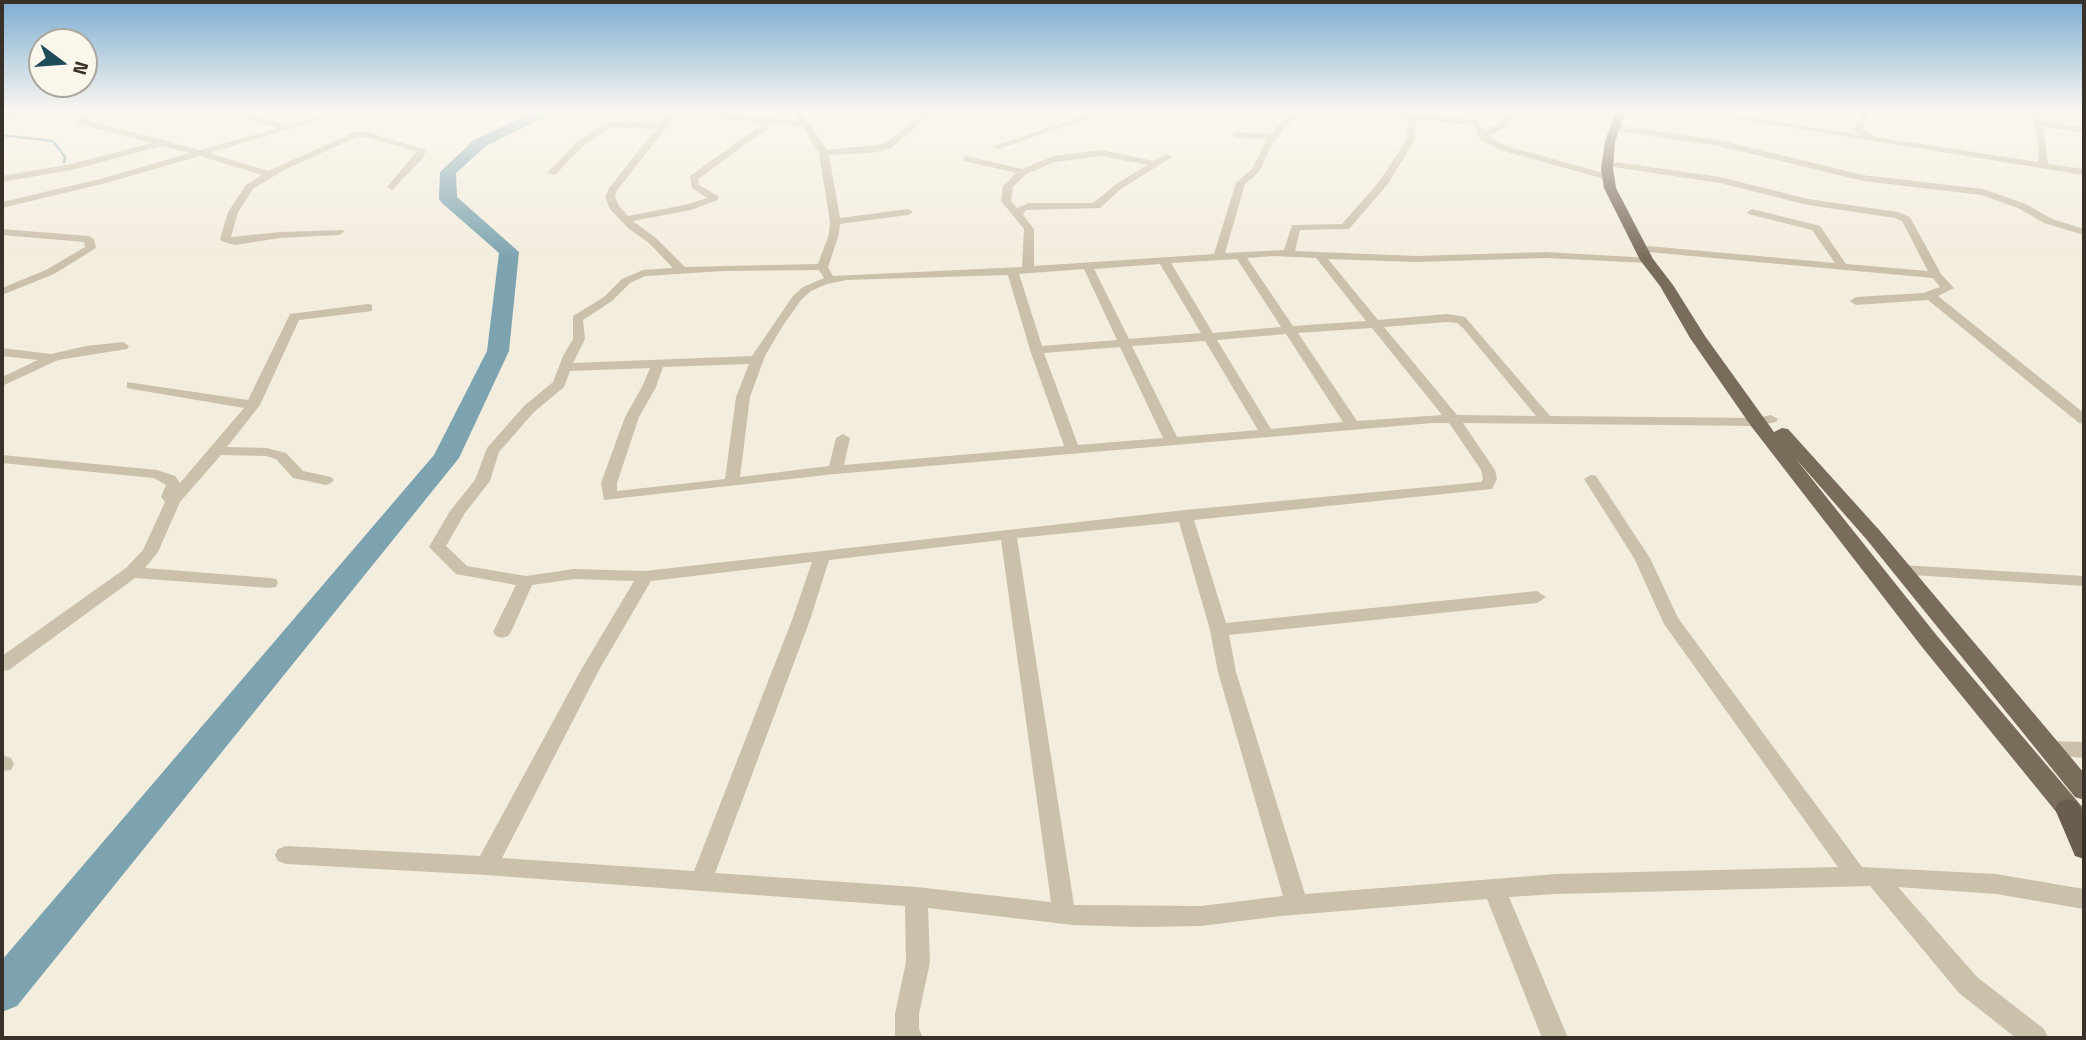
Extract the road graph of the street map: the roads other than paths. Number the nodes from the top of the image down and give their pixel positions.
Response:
1 (95, 161) edge
2 (173, 161) edge
3 (223, 161) edge
4 (300, 161) edge
5 (416, 161) edge
6 (564, 161) edge
7 (634, 161) edge
8 (717, 161) edge
9 (825, 161) edge
10 (974, 161) edge
11 (1049, 161) edge
12 (1138, 161) edge
13 (1160, 161) edge
14 (1261, 161) edge
15 (1397, 161) edge
16 (1557, 161) edge
17 (1611, 161) edge
18 (1791, 161) edge
19 (2009, 161) edge
20 (2044, 161) edge
21 (1154, 164) junction
22 (2043, 166) junction
23 (1612, 171) junction
24 (1023, 172) junction
25 (2084, 172) edge
26 (552, 173) dead end
27 (270, 175) junction
28 (2, 179) edge
29 (392, 187) dead end
30 (2, 205) edge
31 (908, 212) dead end
32 (1752, 212) dead end
33 (1018, 215) junction
34 (628, 219) junction
35 (835, 222) junction
36 (2, 232) edge
37 (340, 232) dead end
38 (2084, 232) edge
39 (1289, 253) junction
40 (1239, 254) junction
41 (1318, 254) junction
42 (1219, 255) junction
43 (1647, 255) junction
44 (1163, 260) junction
45 (1087, 265) junction
46 (822, 267) junction
47 (1844, 268) junction
48 (1028, 269) junction
49 (681, 270) junction
50 (1013, 271) junction
51 (1936, 275) junction
52 (831, 280) junction
53 (2, 292) edge
54 (1932, 296) junction
55 (1856, 301) dead end
56 (368, 308) dead end
57 (1377, 326) junction
58 (1288, 331) junction
59 (1207, 337) junction
60 (1124, 343) junction
61 (123, 346) dead end
62 (1036, 350) junction
63 (2, 352) edge
64 (54, 357) junction
65 (758, 360) junction
66 (657, 363) junction
67 (565, 367) junction
68 (2, 382) edge
69 (132, 385) dead end
70 (253, 405) junction
71 (1452, 418) junction
72 (1545, 418) junction
73 (2084, 420) edge
74 (1764, 421) junction
75 (1352, 425) junction
76 (1267, 433) junction
77 (843, 438) dead end
78 (1172, 442) junction
79 (219, 448) junction
80 (1073, 452) junction
81 (2, 459) edge
82 (835, 470) junction
83 (1591, 479) dead end
84 (326, 480) dead end
85 (732, 481) junction
86 (173, 501) junction
87 (1185, 515) junction
88 (1008, 534) junction
89 (822, 557) junction
90 (1902, 570) junction
91 (132, 572) junction
92 (645, 576) junction
93 (526, 581) junction
94 (2084, 581) edge
95 (270, 583) dead end
96 (1537, 597) dead end
97 (1219, 630) junction
98 (502, 632) dead end
99 (2, 666) edge
100 (2050, 749) junction
101 (2084, 750) edge
102 (2079, 809) edge
103 (2084, 848) edge
104 (286, 855) dead end
105 (486, 866) junction
106 (1866, 876) junction
107 (701, 881) junction
108 (1494, 889) junction
109 (916, 897) junction
110 (2084, 899) edge
111 (1297, 905) junction
112 (1064, 914) junction
113 (910, 1038) edge
114 (1555, 1038) edge
115 (2035, 1038) edge

1 - 28 street
2 - 30 street
3 - 27 street
4 - 27 street
5 - 29 street
6 - 26 street
7 - 34 street
8 - 34 street
9 - 35 street
10 - 24 street
11 - 24 street
12 - 21 street
13 - 21 street
14 - 42 street
15 - 39 street
16 - 23 street
17 - 23 main road
18 - 38 street
19 - 22 street
20 - 22 street
21 - 33 street
22 - 25 street
23 - 43 main road
23 - 51 street
24 - 33 street
27 - 37 street
31 - 35 street
32 - 47 street
33 - 48 street
34 - 49 street
35 - 46 street
36 - 53 street
39 - 40 street
39 - 41 street
40 - 42 street
40 - 58 street
41 - 43 street
41 - 57 street
42 - 44 street
43 - 47 street
43 - 74 main road
44 - 45 street
44 - 59 street
45 - 48 street
45 - 60 street
46 - 49 street
46 - 52 street
47 - 51 street
48 - 50 street
49 - 67 street
50 - 52 street
50 - 62 street
51 - 54 street
52 - 65 street
54 - 55 street
54 - 73 street
56 - 70 street
57 - 58 street
57 - 71 street
57 - 72 street
58 - 59 street
58 - 75 street
59 - 60 street
59 - 76 street
60 - 62 street
60 - 78 street
61 - 64 street
62 - 80 street
63 - 64 street
64 - 68 street
65 - 66 street
65 - 85 street
66 - 67 street
66 - 85 street
67 - 93 street
69 - 70 street
70 - 79 street
71 - 72 street
71 - 75 street
71 - 87 street
72 - 74 street
74 - 90 main road
74 - 102 main road
75 - 76 street
76 - 78 street
77 - 82 street
78 - 80 street
79 - 84 street
79 - 86 street
80 - 82 street
81 - 86 street
82 - 85 street
83 - 106 street
86 - 91 street
87 - 88 street
87 - 97 street
88 - 89 street
88 - 112 street
89 - 92 street
89 - 107 street
90 - 94 street
90 - 100 main road
91 - 95 street
91 - 99 street
92 - 93 street
92 - 105 street
93 - 98 street
96 - 97 street
97 - 111 street
100 - 101 street
100 - 102 main road
102 - 103 highway
104 - 105 street
105 - 107 street
106 - 108 street
106 - 110 street
106 - 115 street
107 - 109 street
108 - 111 street
108 - 114 street
109 - 112 street
109 - 113 street
111 - 112 street

